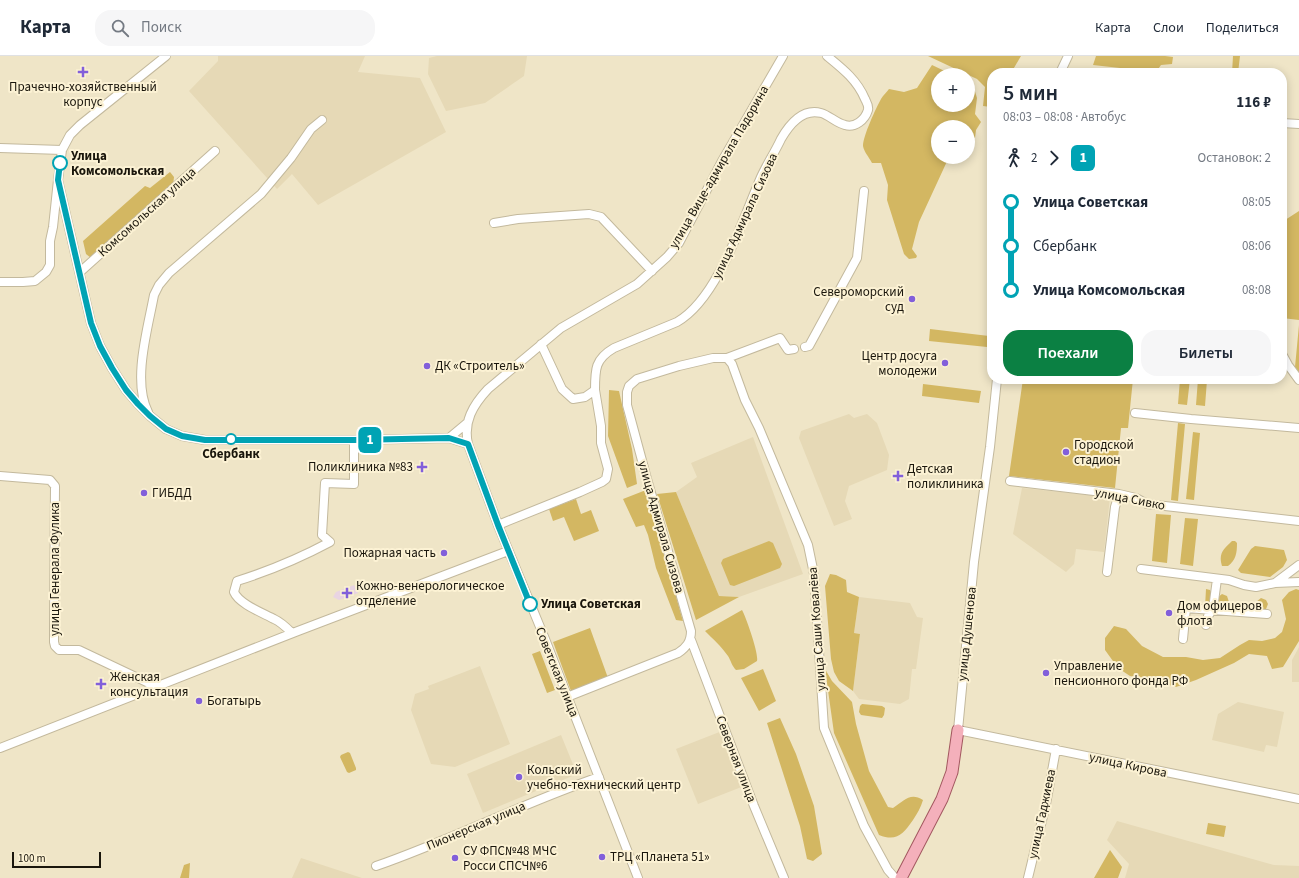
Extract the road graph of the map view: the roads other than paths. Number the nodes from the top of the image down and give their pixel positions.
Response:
1 (166, 56) edge
2 (783, 56) edge
3 (827, 56) edge
4 (1068, 56) edge
5 (1062, 68) edge
6 (322, 120) dead end
7 (1287, 123) edge
8 (1299, 124) edge
9 (0, 148) edge
10 (62, 150) junction
11 (215, 151) dead end
12 (58, 180) junction
13 (864, 191) dead end
14 (494, 223) dead end
15 (69, 226) junction
16 (54, 227) junction
17 (652, 271) junction
18 (80, 272) junction
19 (0, 282) edge
20 (541, 344) junction
21 (804, 347) dead end
22 (794, 349) dead end
23 (726, 358) junction
24 (1287, 363) edge
25 (1299, 380) edge
26 (141, 382) junction
27 (996, 384) edge
28 (126, 390) junction
29 (596, 390) junction
30 (1135, 413) dead end
31 (150, 416) junction
32 (467, 423) junction
33 (1299, 428) edge
34 (449, 438) junction
35 (354, 440) junction
36 (468, 444) junction
37 (0, 476) edge
38 (1010, 481) dead end
39 (1119, 494) junction
40 (1299, 521) edge
41 (498, 525) junction
42 (508, 551) junction
43 (1299, 565) edge
44 (1140, 569) dead end
45 (1106, 572) dead end
46 (1217, 578) junction
47 (1299, 582) edge
48 (1275, 583) junction
49 (1213, 609) junction
50 (1267, 614) dead end
51 (1206, 625) dead end
52 (292, 633) junction
53 (1183, 639) dead end
54 (691, 640) junction
55 (682, 650) junction
56 (698, 657) junction
57 (157, 687) junction
58 (567, 697) junction
59 (958, 730) junction
60 (0, 748) edge
61 (1056, 749) junction
62 (599, 777) junction
63 (1299, 799) edge
64 (376, 866) dead end
65 (638, 878) edge
66 (784, 878) edge
67 (895, 878) edge
68 (901, 878) edge
69 (1028, 878) edge

1 - 10 street
2 - 17 street, улица Вице-адмирала Падорина
3 - 29 street, улица Адмирала Сизова
4 - 5 street
6 - 26 street
7 - 8 street
9 - 10 street
10 - 12 street
11 - 18 street, Комсомольская улица
12 - 15 street
12 - 16 street
13 - 21 street
14 - 17 street
15 - 16 street
15 - 18 street
16 - 19 street
17 - 20 street, улица Вице-адмирала Падорина
18 - 28 street
20 - 29 street
20 - 32 street, улица Вице-адмирала Падорина
22 - 23 street, улица Адмирала Сизова
23 - 54 street, улица Адмирала Сизова
23 - 67 street, улица Саши Ковалёва
24 - 25 street
26 - 28 street
26 - 31 street
27 - 59 street, улица Душенова
28 - 31 street
29 - 41 street
30 - 33 street
31 - 35 street
32 - 34 street, улица Вице-адмирала Падорина
32 - 36 street, улица Вице-адмирала Падорина
34 - 35 street
34 - 36 street
35 - 52 street
36 - 41 street, Советская улица
37 - 57 street, улица Генерала Фулика
38 - 39 street, улица Сивко
39 - 40 street, улица Сивко
39 - 45 street
41 - 42 street, Советская улица
42 - 52 street
42 - 58 street, Советская улица
43 - 48 street
44 - 46 street
46 - 48 street
46 - 49 street
47 - 48 street
49 - 50 street
49 - 51 street
49 - 53 street
52 - 57 street
54 - 55 street
54 - 56 street, Северная улица
55 - 56 street
55 - 58 street
56 - 66 street, Северная улица
57 - 60 street
58 - 62 street, Советская улица
59 - 61 street, улица Кирова
59 - 68 main road, улица Душенова
61 - 63 street, улица Кирова
61 - 69 street, улица Гаджиева
62 - 64 street, Пионерская улица
62 - 65 street, Советская улица

